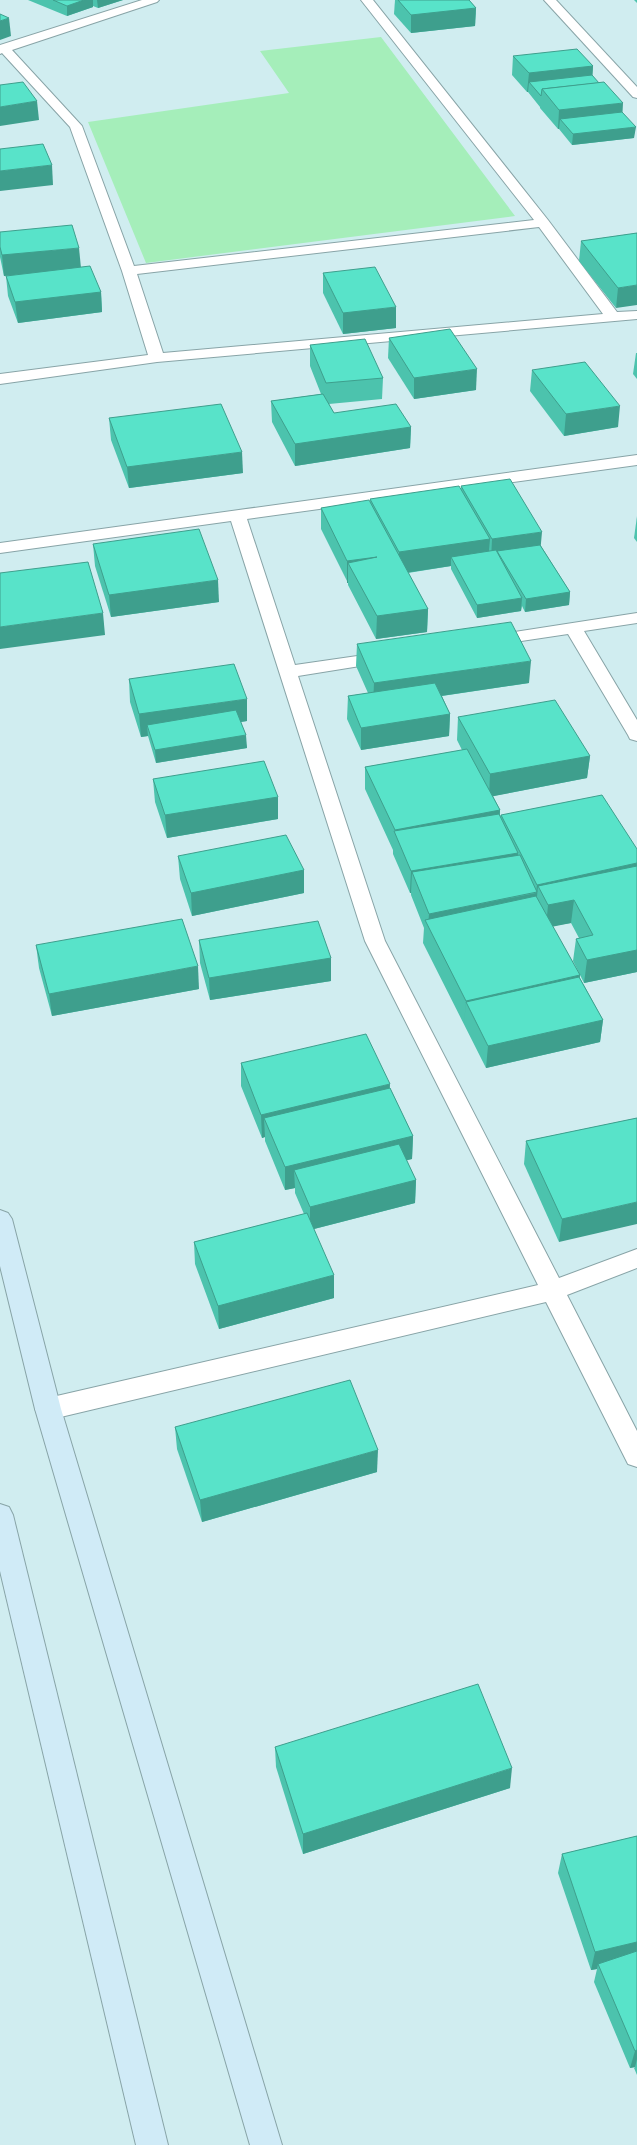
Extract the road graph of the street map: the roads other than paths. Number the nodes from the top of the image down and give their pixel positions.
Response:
1 (152, 0) edge
2 (367, 0) edge
3 (550, 0) edge
4 (2, 49) edge
5 (637, 94) edge
6 (543, 223) junction
7 (129, 271) junction
8 (637, 315) edge
9 (614, 318) junction
10 (157, 358) junction
11 (0, 380) edge
12 (637, 460) edge
13 (237, 515) junction
14 (0, 548) edge
15 (637, 618) edge
16 (573, 628) junction
17 (473, 644) edge
18 (403, 654) edge
19 (287, 672) junction
20 (637, 735) edge
21 (0, 1220) edge
22 (637, 1258) edge
23 (552, 1291) junction
24 (48, 1409) junction
25 (637, 1456) edge
26 (0, 1515) edge
27 (152, 2145) edge
28 (266, 2145) edge

1 - 4 street
2 - 6 street
3 - 5 street
4 - 7 street
6 - 7 street
6 - 9 street
7 - 10 street
8 - 9 street
9 - 10 street
10 - 11 street
12 - 13 street
13 - 14 street
13 - 19 street
15 - 16 street
16 - 17 street
16 - 20 street
18 - 19 street
19 - 23 street
21 - 24 street
22 - 23 street
23 - 24 street
23 - 25 street
24 - 28 street
26 - 27 street

